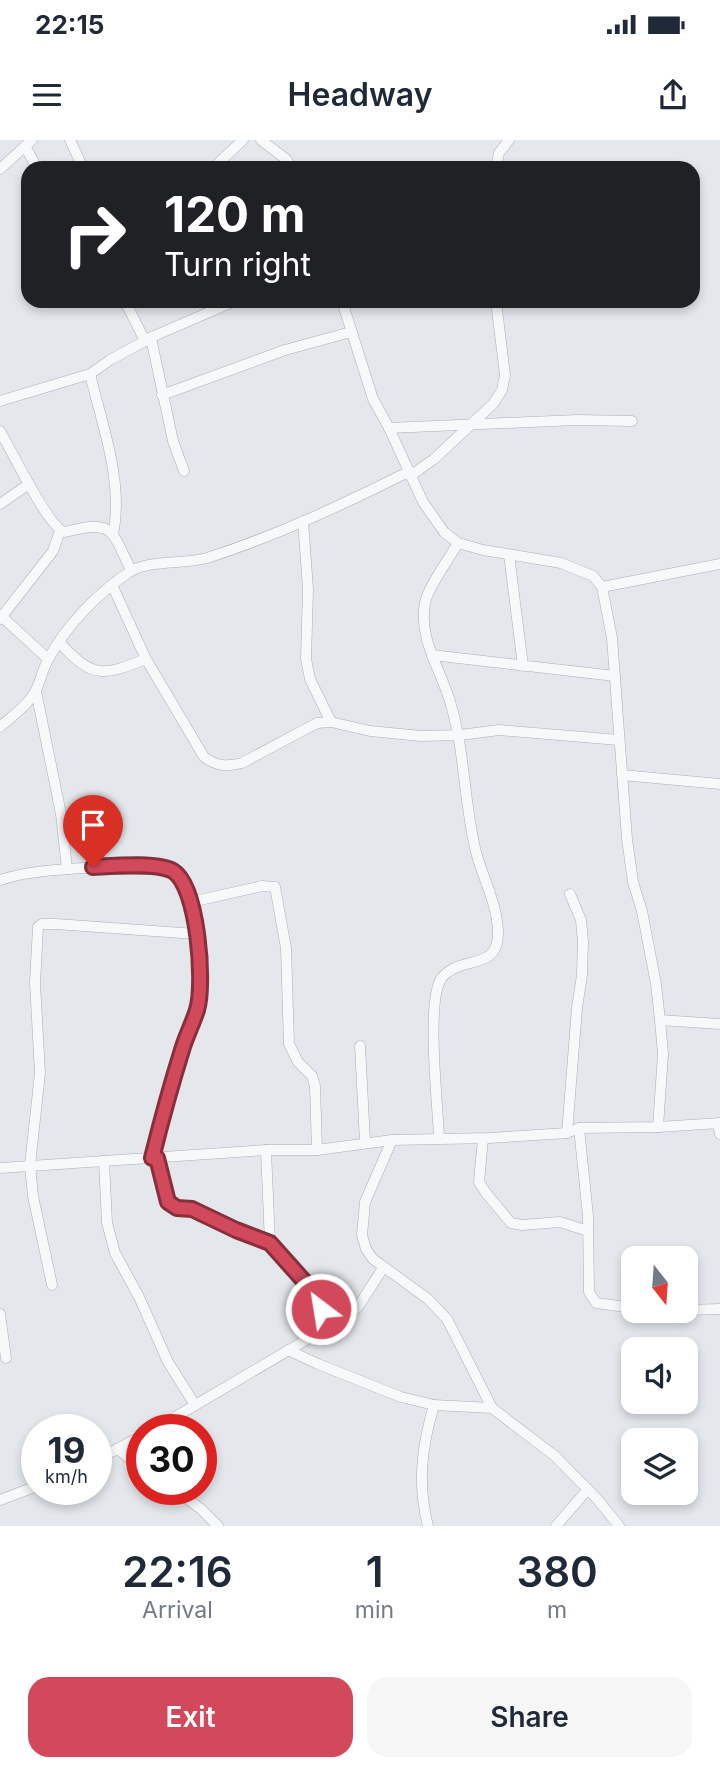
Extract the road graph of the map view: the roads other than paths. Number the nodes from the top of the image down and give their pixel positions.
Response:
1 (70, 140) edge
2 (243, 140) edge
3 (261, 140) edge
4 (509, 140) edge
5 (29, 143) edge
6 (35, 161) edge
7 (80, 161) edge
8 (220, 161) edge
9 (287, 161) edge
10 (497, 161) edge
11 (0, 169) edge
12 (130, 308) edge
13 (219, 308) edge
14 (344, 308) edge
15 (497, 308) edge
16 (351, 332) junction
17 (148, 340) junction
18 (90, 374) junction
19 (162, 395) junction
20 (0, 401) edge
21 (632, 421) dead end
22 (470, 424) junction
23 (389, 428) junction
24 (0, 431) edge
25 (184, 471) dead end
26 (409, 474) junction
27 (29, 484) junction
28 (0, 504) edge
29 (303, 521) junction
30 (60, 531) junction
31 (113, 535) junction
32 (458, 543) junction
33 (509, 555) junction
34 (720, 564) edge
35 (131, 570) junction
36 (112, 585) junction
37 (602, 587) junction
38 (1, 617) edge
39 (60, 643) junction
40 (432, 655) junction
41 (48, 659) junction
42 (146, 659) junction
43 (523, 666) junction
44 (615, 676) junction
45 (36, 691) junction
46 (331, 722) junction
47 (0, 727) edge
48 (460, 735) junction
49 (619, 740) junction
50 (622, 775) junction
51 (720, 784) edge
52 (67, 869) junction
53 (0, 880) edge
54 (570, 894) dead end
55 (191, 902) junction
56 (196, 934) junction
57 (660, 1020) junction
58 (720, 1024) edge
59 (360, 1046) dead end
60 (658, 1127) junction
61 (719, 1127) edge
62 (579, 1128) junction
63 (567, 1133) junction
64 (439, 1138) junction
65 (483, 1139) junction
66 (392, 1140) junction
67 (365, 1142) junction
68 (266, 1150) junction
69 (317, 1150) junction
70 (154, 1158) junction
71 (104, 1161) junction
72 (30, 1166) junction
73 (0, 1168) edge
74 (588, 1230) junction
75 (270, 1243) junction
76 (383, 1268) junction
77 (52, 1285) dead end
78 (621, 1307) edge
79 (720, 1309) edge
80 (698, 1310) edge
81 (0, 1314) edge
82 (325, 1331) junction
83 (288, 1350) junction
84 (6, 1358) dead end
85 (195, 1405) junction
86 (434, 1405) junction
87 (492, 1408) junction
88 (180, 1414) edge
89 (126, 1446) edge
90 (119, 1450) junction
91 (112, 1453) edge
92 (126, 1456) edge
93 (588, 1489) junction
94 (21, 1492) edge
95 (0, 1500) edge
96 (196, 1505) edge
97 (218, 1526) edge
98 (428, 1526) edge
99 (556, 1526) edge
100 (619, 1526) edge

1 - 7 street
2 - 8 street
3 - 9 street
4 - 10 street
5 - 6 street
5 - 11 street
12 - 17 street
13 - 17 street
14 - 16 street
15 - 22 street
16 - 19 street
16 - 23 street
17 - 18 street
17 - 19 street
18 - 20 street
18 - 31 street
19 - 25 street
21 - 22 street
22 - 23 street
22 - 26 street
23 - 26 street
24 - 27 street
26 - 29 street
26 - 32 street
27 - 28 street
27 - 30 street
29 - 35 street
29 - 46 street
30 - 31 street
30 - 38 street
31 - 35 street
32 - 33 street
32 - 40 street
33 - 37 street
33 - 43 street
34 - 37 street
35 - 36 street
36 - 39 street
36 - 42 street
37 - 44 street
38 - 41 street
39 - 41 street
39 - 42 street
40 - 43 street
40 - 48 street
41 - 45 street
42 - 46 street
43 - 44 street
44 - 49 street
45 - 47 street
45 - 52 street
46 - 48 street
48 - 49 street
48 - 64 street
49 - 50 street
50 - 51 street
50 - 57 street
52 - 53 street
52 - 55 street
54 - 63 street
55 - 56 street
55 - 69 street
56 - 70 street
56 - 72 street
57 - 58 street
57 - 60 street
59 - 67 street
60 - 61 street
60 - 62 street
62 - 63 street
62 - 74 street
63 - 65 street
64 - 65 street
64 - 66 street
65 - 74 street
66 - 67 street
66 - 76 street
67 - 69 street
68 - 69 street
68 - 70 street
68 - 75 street
70 - 71 street
70 - 75 street
71 - 72 street
71 - 85 street
72 - 73 street
72 - 77 street
74 - 78 street
75 - 82 street
76 - 82 street
76 - 87 street
79 - 80 street
81 - 84 street
82 - 83 street
83 - 85 street
83 - 86 street
85 - 88 street
86 - 87 street
86 - 98 street
87 - 93 street
89 - 90 street
90 - 91 street
90 - 92 street
93 - 99 street
93 - 100 street
94 - 95 street
96 - 97 street

